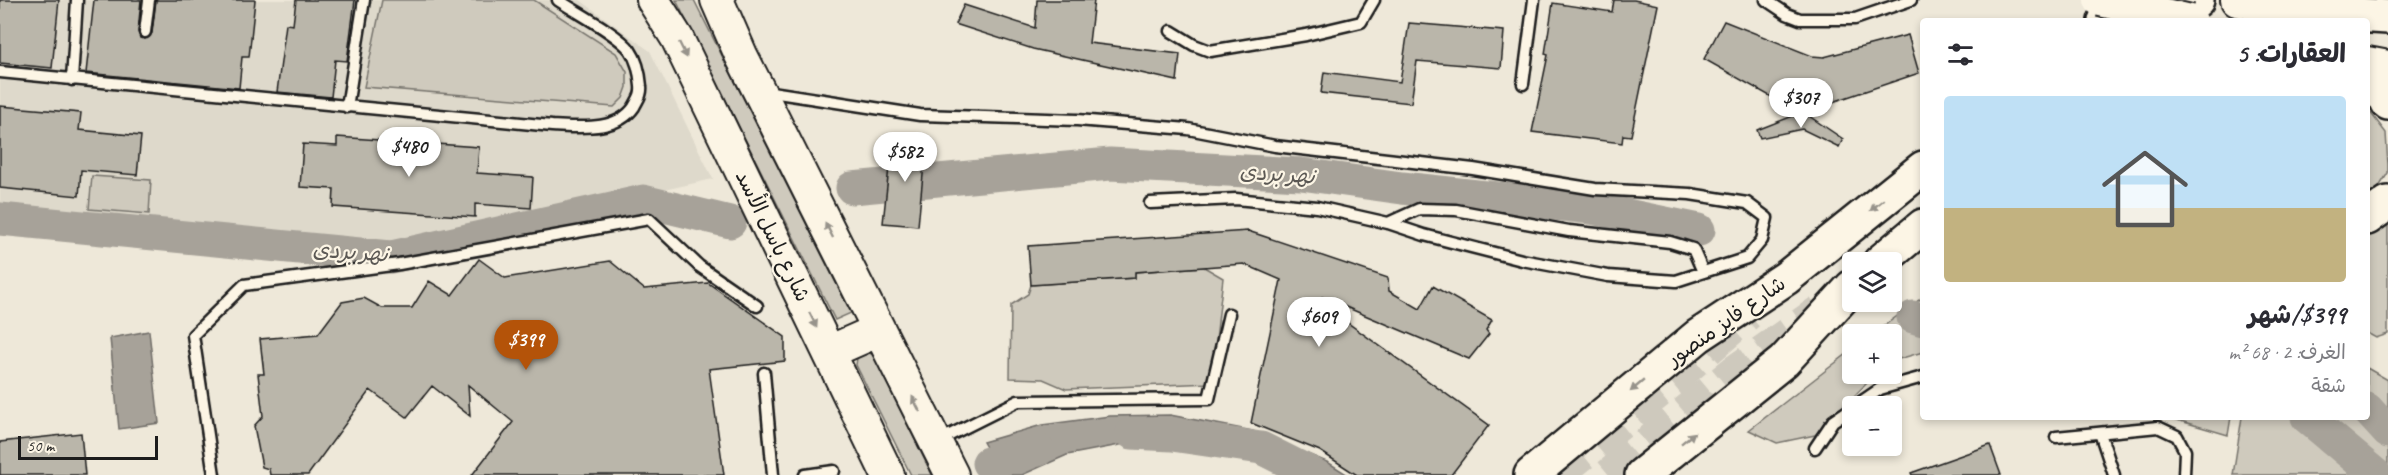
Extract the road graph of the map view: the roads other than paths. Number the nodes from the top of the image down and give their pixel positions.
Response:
1 (77, 0) edge
2 (149, 0) edge
3 (364, 0) edge
4 (558, 0) edge
5 (653, 0) edge
6 (717, 0) edge
7 (1374, 0) edge
8 (1534, 0) edge
9 (1766, 0) edge
10 (1911, 0) edge
11 (2100, 0) edge
12 (2132, 0) edge
13 (2197, 0) edge
14 (2237, 0) edge
15 (2288, 11) junction
16 (2388, 17) edge
17 (2109, 18) edge
18 (2174, 18) edge
19 (2178, 18) edge
20 (2321, 18) edge
21 (2370, 29) edge
22 (145, 32) dead end
23 (1171, 32) dead end
24 (2388, 33) edge
25 (2370, 64) edge
26 (2388, 67) edge
27 (0, 72) edge
28 (72, 80) junction
29 (1523, 84) dead end
30 (2370, 87) edge
31 (759, 90) junction
32 (2388, 104) edge
33 (347, 107) junction
34 (1920, 170) edge
35 (1150, 202) dead end
36 (2388, 203) edge
37 (2370, 216) edge
38 (1388, 223) junction
39 (1920, 229) edge
40 (1892, 252) edge
41 (1703, 272) junction
42 (1842, 298) edge
43 (757, 306) dead end
44 (1229, 315) dead end
45 (879, 330) junction
46 (829, 352) junction
47 (764, 374) dead end
48 (1920, 377) edge
49 (1870, 396) edge
50 (1842, 415) edge
51 (2100, 433) junction
52 (2056, 437) dead end
53 (936, 442) junction
54 (1815, 448) dead end
55 (834, 471) dead end
56 (214, 475) edge
57 (773, 475) edge
58 (805, 475) edge
59 (888, 475) edge
60 (952, 475) edge
61 (1531, 475) edge
62 (1642, 475) edge
63 (2114, 475) edge
64 (2184, 475) edge

1 - 28 lane
2 - 22 lane
3 - 33 lane
4 - 33 lane
5 -> 46 main road, شارع باسل الأسد
6 - 31 main road
7 - 23 lane
8 - 29 lane
9 - 10 lane
11 - 19 main road, bridge
12 - 17 highway
13 - 18 highway
14 - 15 main road
15 - 16 highway
15 - 20 main road
21 - 24 main road
25 - 26 main road
27 - 28 lane
28 - 33 lane
30 - 32 highway
31 - 41 lane
45 -> 31 main road
34 -> 61 highway, شارع فايز منصور
35 - 38 lane
36 - 37 highway
38 - 41 lane
38 - 41 lane
39 - 40 highway
62 -> 42 highway
43 - 56 lane
44 - 53 lane
45 - 46 main road
53 -> 45 main road
46 - 59 main road, شارع باسل الأسد
47 - 57 lane
48 - 49 lane
50 - 54 lane
51 - 52 lane
51 - 63 lane
51 - 64 lane
53 - 60 main road
55 - 58 lane

